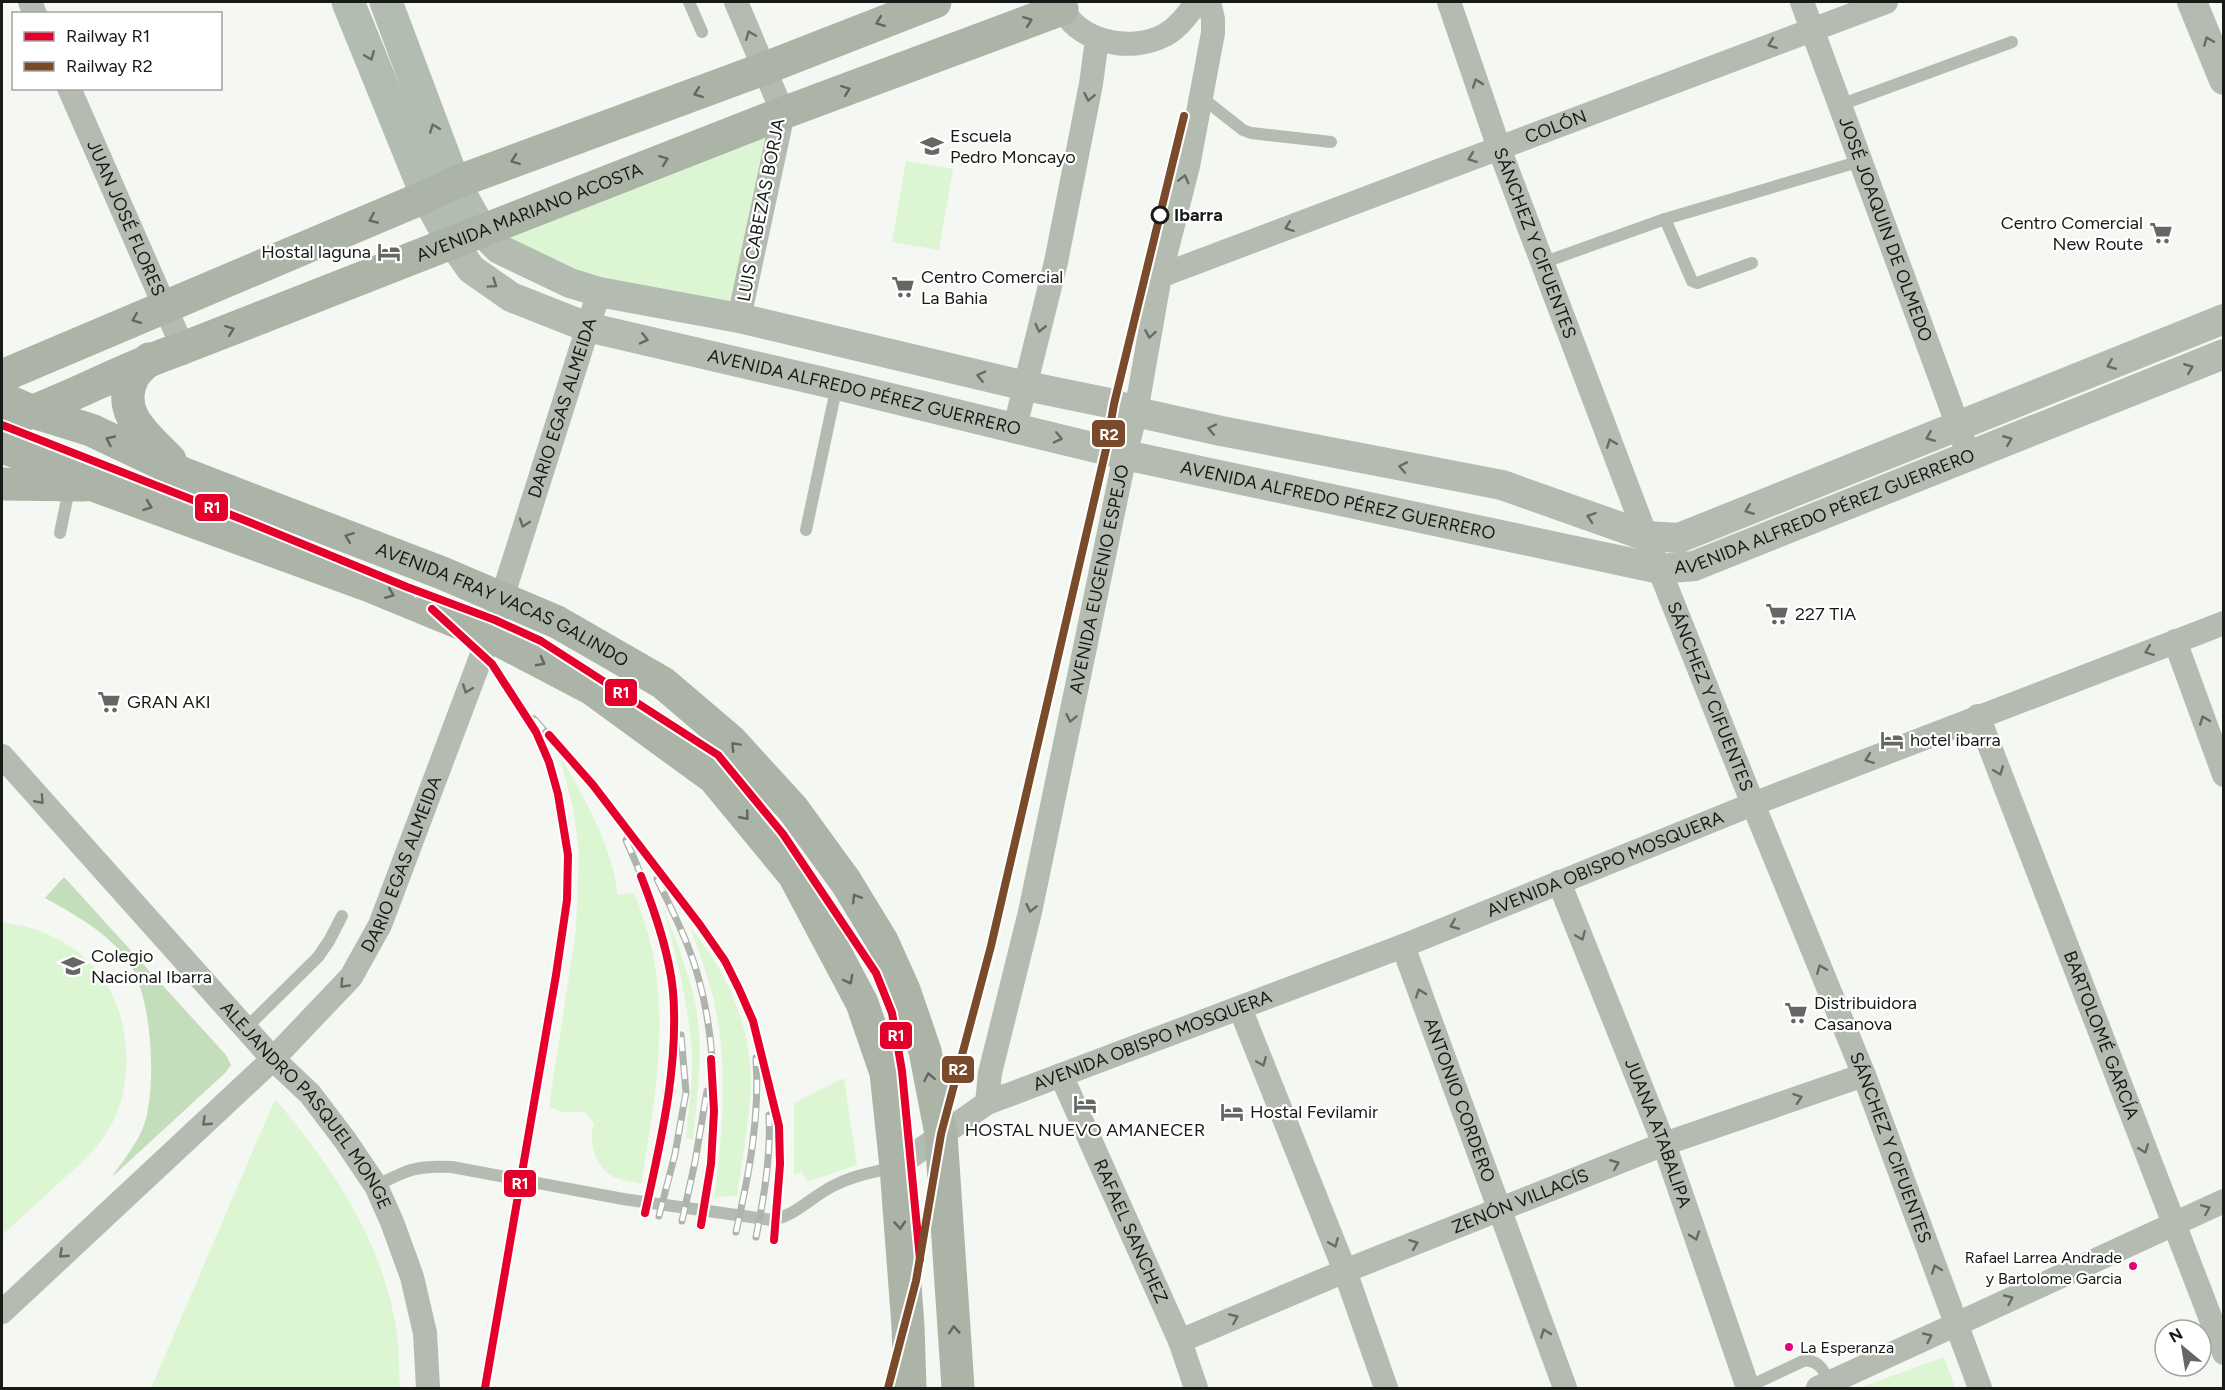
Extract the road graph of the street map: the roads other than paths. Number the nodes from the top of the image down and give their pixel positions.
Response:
1 (348, 2) edge
2 (386, 2) edge
3 (689, 2) edge
4 (736, 2) edge
5 (935, 2) edge
6 (1197, 2) edge
7 (1209, 2) edge
8 (1449, 2) edge
9 (1802, 2) edge
10 (1886, 2) edge
11 (2192, 2) edge
12 (1060, 5) edge
13 (1812, 29) junction
14 (702, 32) dead end
15 (1097, 39) junction
16 (2012, 42) dead end
17 (763, 69) junction
18 (2223, 80) edge
19 (70, 90) edge
20 (1201, 97) junction
21 (1840, 105) junction
22 (783, 113) junction
23 (1331, 142) dead end
24 (1499, 148) junction
25 (1861, 161) junction
26 (441, 189) junction
27 (1665, 219) junction
28 (467, 237) junction
29 (1542, 263) junction
30 (1752, 263) dead end
31 (1160, 276) junction
32 (599, 292) junction
33 (167, 307) junction
34 (739, 318) junction
35 (2223, 320) edge
36 (586, 327) junction
37 (183, 348) junction
38 (2223, 354) edge
39 (150, 359) junction
40 (2, 376) edge
41 (837, 385) junction
42 (1026, 386) junction
43 (2, 398) edge
44 (33, 412) junction
45 (1136, 412) junction
46 (2, 423) edge
47 (1958, 426) junction
48 (1015, 428) junction
49 (2, 447) edge
50 (1125, 455) junction
51 (1969, 456) junction
52 (184, 474) junction
53 (2, 484) edge
54 (81, 485) junction
55 (806, 530) dead end
56 (60, 533) dead end
57 (1646, 537) junction
58 (1660, 569) junction
59 (500, 599) junction
60 (2223, 623) edge
61 (489, 635) junction
62 (2175, 641) junction
63 (1978, 716) junction
64 (2, 756) edge
65 (2223, 775) edge
66 (1753, 804) junction
67 (1559, 882) junction
68 (342, 916) dead end
69 (1403, 946) junction
70 (1240, 1008) junction
71 (245, 1029) junction
72 (273, 1059) junction
73 (1061, 1075) junction
74 (1864, 1075) junction
75 (987, 1103) junction
76 (941, 1134) junction
77 (1664, 1144) junction
78 (896, 1167) junction
79 (376, 1186) junction
80 (2223, 1201) edge
81 (1500, 1210) junction
82 (2172, 1223) junction
83 (1344, 1271) junction
84 (2, 1312) edge
85 (1956, 1324) junction
86 (1180, 1341) junction
87 (2223, 1353) edge
88 (1824, 1386) edge
89 (1748, 1388) edge
90 (428, 1389) edge
91 (910, 1389) edge
92 (958, 1389) edge
93 (1196, 1389) edge
94 (1386, 1389) edge
95 (1564, 1389) edge
96 (1980, 1389) edge

1 -> 26 main road
26 -> 2 main road
3 - 14 lane
17 -> 4 street, LUIS CABEZAS BORJA
5 -> 17 main road
6 - 15 street
7 - 20 street, AVENIDA EUGENIO ESPEJO
24 -> 8 street, SÁNCHEZ Y CIFUENTES
9 - 13 street, JOSÉ JOAQUIN DE OLMEDO
10 - 13 street, COLÓN
18 -> 11 street
12 - 15 street
22 -> 12 main road, AVENIDA MARIANO ACOSTA
13 - 21 street, JOSÉ JOAQUIN DE OLMEDO
13 -> 24 street, COLÓN
15 -> 42 street
16 - 21 lane
17 - 22 street, LUIS CABEZAS BORJA
17 -> 26 main road
19 - 33 street, JUAN JOSÉ FLORES
20 - 23 lane
31 -> 20 street, AVENIDA EUGENIO ESPEJO
21 - 25 street, JOSÉ JOAQUIN DE OLMEDO
28 -> 22 main road, AVENIDA MARIANO ACOSTA
22 - 34 street, LUIS CABEZAS BORJA
24 - 29 street, SÁNCHEZ Y CIFUENTES
24 -> 31 street, COLÓN
25 - 27 lane
25 - 47 street, JOSÉ JOAQUIN DE OLMEDO
26 - 28 main road
26 -> 33 main road
27 - 29 lane
27 - 30 lane
28 - 32 street, AVENIDA ALFREDO PÉREZ GUERRERO
28 -> 36 street, AVENIDA ALFREDO PÉREZ GUERRERO
37 -> 28 main road, AVENIDA MARIANO ACOSTA
57 -> 29 street, SÁNCHEZ Y CIFUENTES
31 -> 45 street, AVENIDA EUGENIO ESPEJO
32 - 34 street, AVENIDA ALFREDO PÉREZ GUERRERO
32 - 36 street, DARIO EGAS ALMEIDA
33 - 37 street, JUAN JOSÉ FLORES
33 -> 40 main road
42 -> 34 street, AVENIDA ALFREDO PÉREZ GUERRERO
35 -> 47 street, AVENIDA ALFREDO PÉREZ GUERRERO
36 -> 41 street, AVENIDA ALFREDO PÉREZ GUERRERO
36 -> 59 street, DARIO EGAS ALMEIDA
37 - 39 main road, AVENIDA MARIANO ACOSTA
51 -> 38 street, AVENIDA ALFREDO PÉREZ GUERRERO
39 - 44 main road, AVENIDA MARIANO ACOSTA
39 - 52 main road
41 - 48 street, AVENIDA ALFREDO PÉREZ GUERRERO
41 - 55 lane
42 - 45 street, AVENIDA ALFREDO PÉREZ GUERRERO
42 - 48 street
43 - 44 main road, AVENIDA FRAY VACAS GALINDO
44 - 46 main road, AVENIDA MARIANO ACOSTA
52 -> 44 main road, AVENIDA FRAY VACAS GALINDO
45 - 50 street, AVENIDA EUGENIO ESPEJO
57 -> 45 street, AVENIDA ALFREDO PÉREZ GUERRERO
47 - 51 street, JOSÉ JOAQUIN DE OLMEDO
47 -> 57 street, AVENIDA ALFREDO PÉREZ GUERRERO
48 -> 50 street, AVENIDA ALFREDO PÉREZ GUERRERO
49 - 54 main road, AVENIDA FRAY VACAS GALINDO
50 - 58 street, AVENIDA ALFREDO PÉREZ GUERRERO
50 -> 75 street, AVENIDA EUGENIO ESPEJO
51 - 58 street, AVENIDA ALFREDO PÉREZ GUERRERO
59 -> 52 main road, AVENIDA FRAY VACAS GALINDO
53 - 54 main road
54 - 56 lane
54 -> 61 main road, AVENIDA FRAY VACAS GALINDO
57 - 58 street, SÁNCHEZ Y CIFUENTES
58 - 66 street, SÁNCHEZ Y CIFUENTES
59 - 61 street, DARIO EGAS ALMEIDA
76 -> 59 main road, AVENIDA FRAY VACAS GALINDO
60 - 62 street, AVENIDA OBISPO MOSQUERA
61 -> 72 street, DARIO EGAS ALMEIDA
61 -> 78 main road, AVENIDA FRAY VACAS GALINDO
62 -> 63 street, AVENIDA OBISPO MOSQUERA
65 -> 62 street
63 -> 66 street, AVENIDA OBISPO MOSQUERA
63 -> 82 street, BARTOLOMÉ GARCÍA
64 -> 71 street, ALEJANDRO PASQUEL MONGE
66 - 67 street, AVENIDA OBISPO MOSQUERA
74 -> 66 street, SÁNCHEZ Y CIFUENTES
67 -> 69 street, AVENIDA OBISPO MOSQUERA
67 -> 77 street, JUANA ATABALIPA
68 - 71 lane
69 - 70 street, AVENIDA OBISPO MOSQUERA
81 -> 69 street, ANTONIO CORDERO
70 - 73 street, AVENIDA OBISPO MOSQUERA
70 -> 83 street
71 - 72 street, ALEJANDRO PASQUEL MONGE
72 - 79 street, ALEJANDRO PASQUEL MONGE
72 -> 84 street, DARIO EGAS ALMEIDA
73 - 75 street, AVENIDA OBISPO MOSQUERA
73 - 86 street, RAFAEL SANCHEZ
77 -> 74 street, ZENÓN VILLACÍS
85 -> 74 street, SÁNCHEZ Y CIFUENTES
75 - 76 street
76 - 78 street
92 -> 76 main road
81 -> 77 street, ZENÓN VILLACÍS
77 -> 89 street, JUANA ATABALIPA
78 - 79 lane
78 -> 91 main road
79 - 90 street, ALEJANDRO PASQUEL MONGE
82 -> 80 street
83 -> 81 street, ZENÓN VILLACÍS
95 -> 81 street, ANTONIO CORDERO
85 -> 82 street
82 - 87 street, BARTOLOMÉ GARCÍA
86 -> 83 street, ZENÓN VILLACÍS
83 - 94 street
88 -> 85 street
85 - 96 street, SÁNCHEZ Y CIFUENTES
86 - 93 street, RAFAEL SANCHEZ
88 - 89 lane

